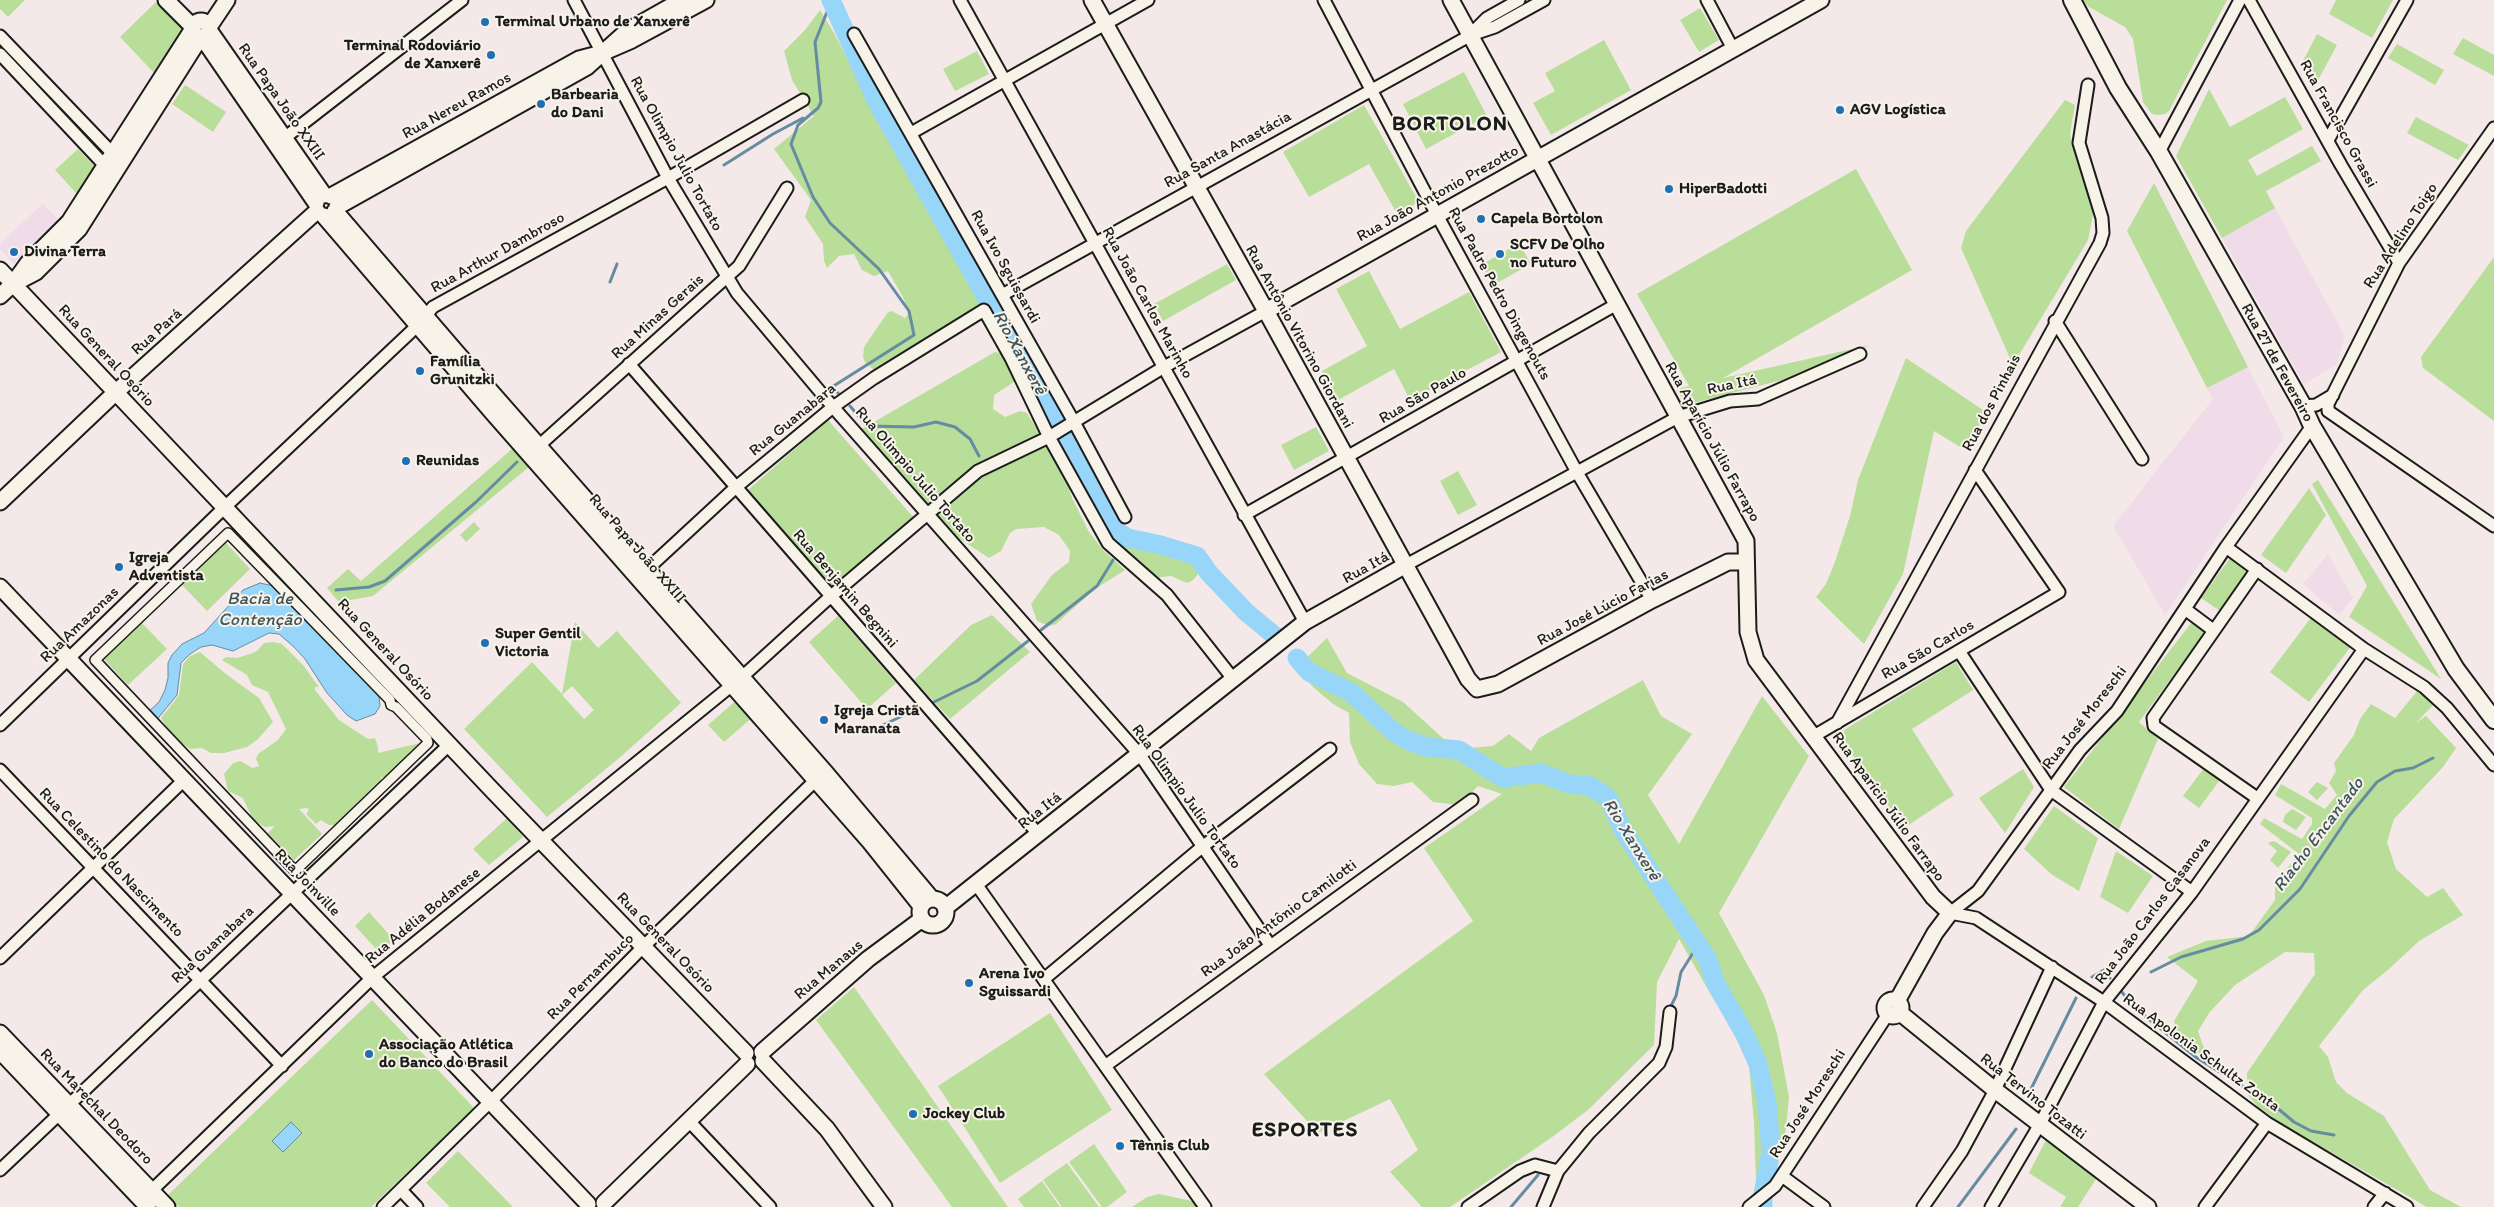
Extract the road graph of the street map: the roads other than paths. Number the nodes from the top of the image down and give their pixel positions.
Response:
1 (166, 0) edge
2 (180, 0) edge
3 (214, 0) edge
4 (227, 0) edge
5 (462, 0) edge
6 (574, 0) edge
7 (682, 0) edge
8 (706, 0) edge
9 (960, 0) edge
10 (1092, 0) edge
11 (1148, 0) edge
12 (1324, 0) edge
13 (1451, 0) edge
14 (1519, 0) edge
15 (1544, 0) edge
16 (1707, 0) edge
17 (1821, 0) edge
18 (2072, 0) edge
19 (2240, 0) edge
20 (2249, 0) edge
21 (2407, 0) edge
22 (1527, 4) edge
23 (666, 15) junction
24 (1106, 24) junction
25 (201, 29) junction
26 (854, 34) dead end
27 (1470, 34) junction
28 (0, 36) edge
29 (1733, 49) junction
30 (602, 53) junction
31 (0, 54) edge
32 (1003, 81) junction
33 (2088, 85) dead end
34 (1372, 89) junction
35 (803, 100) dead end
36 (2494, 128) edge
37 (911, 132) junction
38 (2328, 140) junction
39 (281, 141) junction
40 (2159, 152) junction
41 (1538, 158) junction
42 (113, 164) junction
43 (668, 178) junction
44 (1196, 186) junction
45 (787, 188) dead end
46 (326, 206) junction
47 (1437, 215) junction
48 (1095, 244) junction
49 (2399, 263) junction
50 (0, 270) edge
51 (726, 277) junction
52 (13, 284) junction
53 (1002, 295) junction
54 (0, 296) edge
55 (1618, 304) junction
56 (984, 310) joint
57 (1266, 311) junction
58 (421, 320) junction
59 (2055, 321) junction
60 (1860, 354) dead end
61 (1518, 361) junction
62 (629, 364) junction
63 (1164, 367) junction
64 (116, 392) junction
65 (2333, 395) junction
66 (2303, 406) junction
67 (833, 407) junction
68 (1678, 417) junction
69 (2312, 426) junction
70 (1062, 429) junction
71 (534, 450) junction
72 (1346, 459) junction
73 (2142, 459) dead end
74 (1975, 470) junction
75 (1578, 474) junction
76 (735, 488) junction
77 (0, 502) edge
78 (226, 506) junction
79 (927, 513) junction
80 (1244, 515) junction
81 (1125, 517) dead end
82 (2494, 526) edge
83 (228, 533) joint
84 (2226, 547) junction
85 (1746, 562) junction
86 (1406, 565) junction
87 (2257, 569) junction
88 (643, 573) junction
89 (0, 587) edge
90 (830, 597) junction
91 (1652, 600) junction
92 (2184, 609) junction
93 (1305, 622) junction
94 (2213, 630) junction
95 (2364, 649) junction
96 (1959, 651) junction
97 (68, 658) junction
98 (1234, 680) junction
99 (737, 681) junction
100 (1477, 689) joint
101 (2494, 720) edge
102 (1837, 722) junction
103 (0, 725) edge
104 (1814, 736) junction
105 (450, 744) junction
106 (1330, 749) dead end
107 (1140, 755) junction
108 (2494, 765) edge
109 (0, 770) edge
110 (821, 776) junction
111 (184, 780) junction
112 (2051, 790) junction
113 (2257, 798) junction
114 (1472, 800) dead end
115 (1039, 835) junction
116 (543, 841) junction
117 (1202, 847) junction
118 (94, 868) junction
119 (976, 884) junction
120 (2192, 892) junction
121 (292, 894) junction
122 (925, 908) junction
123 (945, 908) junction
124 (1950, 913) junction
125 (1270, 945) junction
126 (644, 946) junction
127 (0, 958) edge
128 (2052, 967) junction
129 (374, 977) junction
130 (199, 979) junction
131 (1044, 979) junction
132 (2104, 1002) junction
133 (1895, 1009) junction
134 (1670, 1012) dead end
135 (1, 1040) edge
136 (762, 1056) junction
137 (747, 1058) junction
138 (282, 1066) junction
139 (1105, 1066) junction
140 (1994, 1090) junction
141 (491, 1101) junction
142 (65, 1109) junction
143 (688, 1120) junction
144 (2267, 1123) junction
145 (2040, 1124) junction
146 (0, 1170) edge
147 (1558, 1171) junction
148 (1782, 1176) junction
149 (401, 1190) junction
150 (2385, 1193) junction
151 (147, 1199) edge
152 (588, 1205) edge
153 (605, 1205) edge
154 (167, 1207) edge
155 (383, 1207) edge
156 (417, 1207) edge
157 (770, 1207) edge
158 (884, 1207) edge
159 (1204, 1207) edge
160 (1468, 1207) edge
161 (1543, 1207) edge
162 (1749, 1207) edge
163 (1824, 1207) edge
164 (1923, 1207) edge
165 (1991, 1207) edge
166 (2148, 1207) edge
167 (2205, 1207) edge
168 (2374, 1207) edge
169 (2407, 1207) edge

1 - 25 street, Rua Papa João XXIII
2 - 25 street, Rua Papa João XXIII
3 - 25 street
4 - 25 street
5 - 39 street
6 - 30 street, Rua Olimpio Julio Tortato
7 - 23 street, Rua Nereu Ramos
8 - 23 street, Rua Nereu Ramos
9 - 32 street, Rua João Carlos Marinho
10 - 24 street, Rua Antônio Vitorino Giordani
11 - 24 street
12 - 34 street, Rua Padre Pedro Dingenouts
13 - 27 street, Rua Aparício Júlio Farrapo
14 - 27 street, Rua Santa Anastácia
15 - 22 street, Rua Santa Anastácia
16 - 29 street
17 - 29 street, Rua João Antonio Prezotto
18 - 40 main road, Rua 27 de Fevereiro
19 - 40 street
20 - 38 street, Rua Francisco Grassi
21 - 38 street
22 - 27 street, Rua Santa Anastácia
23 - 30 street, Rua Nereu Ramos
24 - 32 street
24 - 44 street, Rua Antônio Vitorino Giordani
25 - 39 street, Rua Papa João XXIII
25 - 42 street
26 - 37 street, Rua Ivo Sguissardi
27 - 34 street, Rua Santa Anastácia
27 - 41 street, Rua Aparício Júlio Farrapo
28 - 42 street
29 - 41 street, Rua João Antonio Prezotto
30 - 43 street, Rua Olimpio Julio Tortato
30 - 46 street, Rua Nereu Ramos
31 - 42 street
32 - 37 street
32 - 48 street, Rua João Carlos Marinho
33 - 59 street, Rua dos Pinhais
34 - 44 street, Rua Santa Anastácia
34 - 47 street, Rua Padre Pedro Dingenouts
35 - 43 street, Rua Arthur Dambroso
36 - 49 street, Rua Adelino Toigo
37 - 53 street, Rua Ivo Sguissardi
38 - 49 street, Rua Francisco Grassi
39 - 46 street, Rua Papa João XXIII
40 - 66 main road, Rua 27 de Fevereiro
41 - 47 street, Rua João Antonio Prezotto
41 - 55 street, Rua Aparício Júlio Farrapo
42 - 52 street
43 - 51 street, Rua Olimpio Julio Tortato
43 - 58 street, Rua Arthur Dambroso
44 - 48 street, Rua Santa Anastácia
44 - 57 street, Rua Antônio Vitorino Giordani
45 - 51 street, Rua Minas Gerais
46 - 58 street, Rua Papa João XXIII
46 - 64 street, Rua Pará
47 - 57 street, Rua João Antonio Prezotto
47 - 61 street, Rua Padre Pedro Dingenouts
48 - 53 street, Rua Santa Anastácia
48 - 63 street, Rua João Carlos Marinho
49 - 65 street, Rua Adelino Toigo
50 - 52 street, Rua General Osório
51 - 62 street, Rua Minas Gerais
51 - 67 street, Rua Olimpio Julio Tortato
52 - 54 street
52 - 64 street, Rua General Osório
53 - 70 street, Rua Ivo Sguissardi
55 - 61 street, Rua São Paulo
55 - 68 street, Rua Aparício Júlio Farrapo
56 - 67 street, Rua Guanabara
56 - 70 street, Rua Ivo Sguissardi
57 - 63 street, Rua João Antonio Prezotto
57 - 72 street, Rua Antônio Vitorino Giordani
58 - 71 street, Rua Papa João XXIII
58 - 78 street, Rua Arthur Dambroso
59 - 73 street
59 - 74 street, Rua dos Pinhais
60 - 68 street, Rua Itá
61 - 72 street, Rua São Paulo
61 - 75 street, Rua Padre Pedro Dingenouts
62 - 71 street, Rua Minas Gerais
62 - 76 street, Rua Benjamin Begnini
63 - 70 street, Rua João Antonio Prezotto
63 - 80 street, Rua João Carlos Marinho
64 - 77 street, Rua Pará
64 - 78 street, Rua General Osório
65 - 66 street
65 - 82 street, Rua Adelino Toigo
66 - 69 main road, Rua 27 de Fevereiro
67 - 76 street, Rua Guanabara
67 - 79 street, Rua Olimpio Julio Tortato
68 - 75 street, Rua Itá
68 - 85 street, Rua Aparício Júlio Farrapo
69 - 84 street, Rua José Moreschi
69 - 101 main road, Rua 27 de Fevereiro
70 - 79 street, Rua João Antonio Prezotto
70 - 81 street, Rua Ivo Sguissardi
70 - 98 street, Rua Ivo Sguissardi
71 - 88 street, Rua Papa João XXIII
72 - 80 street, Rua São Paulo
72 - 86 street, Rua Antônio Vitorino Giordani
74 - 96 street, Rua São Carlos
74 - 102 street, Rua dos Pinhais
75 - 86 street, Rua Itá
75 - 91 street, Rua Padre Pedro Dingenouts
76 - 88 street, Rua Guanabara
76 - 90 street, Rua Benjamin Begnini
78 - 97 street, Rua Amazonas
78 - 105 street, Rua General Osório
79 - 90 street, Rua Adélia Bodanese
79 - 107 street, Rua Olimpio Julio Tortato
80 - 93 street, Rua João Carlos Marinho
83 - 83 street
84 - 87 street
84 - 92 street, Rua José Moreschi
85 - 91 street, Rua José Lúcio Farias
85 - 104 street, Rua Aparício Júlio Farrapo
86 - 93 street, Rua Itá
86 - 100 street, Rua Antônio Vitorino Giordani
87 - 94 street
87 - 95 street
88 - 99 street, Rua Papa João XXIII
89 - 97 street, Rua Joinville
90 - 99 street, Rua Adélia Bodanese
90 - 115 street, Rua Benjamin Begnini
91 - 100 street, Rua José Lúcio Farias
92 - 94 street
92 - 112 street, Rua José Moreschi
93 - 98 street, Rua Itá
94 - 113 street
95 - 108 street
95 - 113 street, Rua João Carlos Casanova
96 - 102 street, Rua São Carlos
96 - 112 street
97 - 103 street, Rua Amazonas
97 - 111 street, Rua Joinville
98 - 107 street, Rua Itá
99 - 110 street, Rua Papa João XXIII
99 - 116 street, Rua Adélia Bodanese
102 - 104 street, Rua São Carlos
104 - 124 street, Rua Aparício Júlio Farrapo
105 - 116 street, Rua General Osório
105 - 121 street, Rua Guanabara
106 - 117 street
107 - 115 street, Rua Itá
107 - 117 street, Rua Olimpio Julio Tortato
109 - 118 street, Rua Celestino do Nascimento
110 - 122 street, Rua Papa João XXIII
110 - 126 street, Rua Pernambuco
111 - 118 street
111 - 121 street, Rua Joinville
112 - 120 street
112 - 124 street, Rua José Moreschi
113 - 120 street, Rua João Carlos Casanova
114 - 125 street, Rua João Antônio Camilotti
115 - 119 street, Rua Itá
116 - 126 street, Rua General Osório
116 - 129 street, Rua Adélia Bodanese
117 - 125 street, Rua Olimpio Julio Tortato
117 - 131 street
118 - 127 street
118 - 130 street, Rua Celestino do Nascimento
119 - 123 street, Rua Itá
119 - 131 street
120 - 132 street, Rua João Carlos Casanova
121 - 129 street, Rua Joinville
121 - 130 street, Rua Guanabara
122 - 123 street
122 - 123 street
122 - 136 street, Rua Manaus
124 - 128 street, Rua Apolonia Schultz Zonta
124 - 133 street, Rua José Moreschi
125 - 139 street, Rua João Antônio Camilotti
126 - 137 street, Rua General Osório
126 - 141 street, Rua Pernambuco
128 - 132 street, Rua Apolonia Schultz Zonta
128 - 140 street
129 - 138 street, Rua Adélia Bodanese
129 - 141 street, Rua Joinville
130 - 138 street, Rua Celestino do Nascimento
130 - 142 street, Rua Guanabara
131 - 139 street
132 - 144 street, Rua Apolonia Schultz Zonta
132 - 145 street, Rua João Carlos Casanova
133 - 140 street, Rua Tervino Tozatti
133 - 148 street, Rua José Moreschi
134 - 147 street
135 - 142 street, Rua Marechal Deodoro
136 - 137 street
136 - 158 street
137 - 143 street
138 - 151 street, Rua Adélia Bodanese
139 - 159 street
140 - 145 street, Rua Tervino Tozatti
140 - 164 street
141 - 149 street, Rua Pernambuco
141 - 152 street, Rua Joinville
142 - 146 street, Rua Guanabara
142 - 151 street, Rua Marechal Deodoro
143 - 153 street
143 - 157 street
144 - 150 street, Rua Apolonia Schultz Zonta
144 - 167 street
145 - 165 street, Rua João Carlos Casanova
145 - 166 street, Rua Tervino Tozatti
147 - 160 street
147 - 161 street
148 - 162 street, Rua José Moreschi
148 - 163 street
149 - 155 street, Rua Pernambuco
149 - 156 street
150 - 168 street
150 - 169 street, Rua Apolonia Schultz Zonta
151 - 154 street, Rua Marechal Deodoro
152 - 153 street

